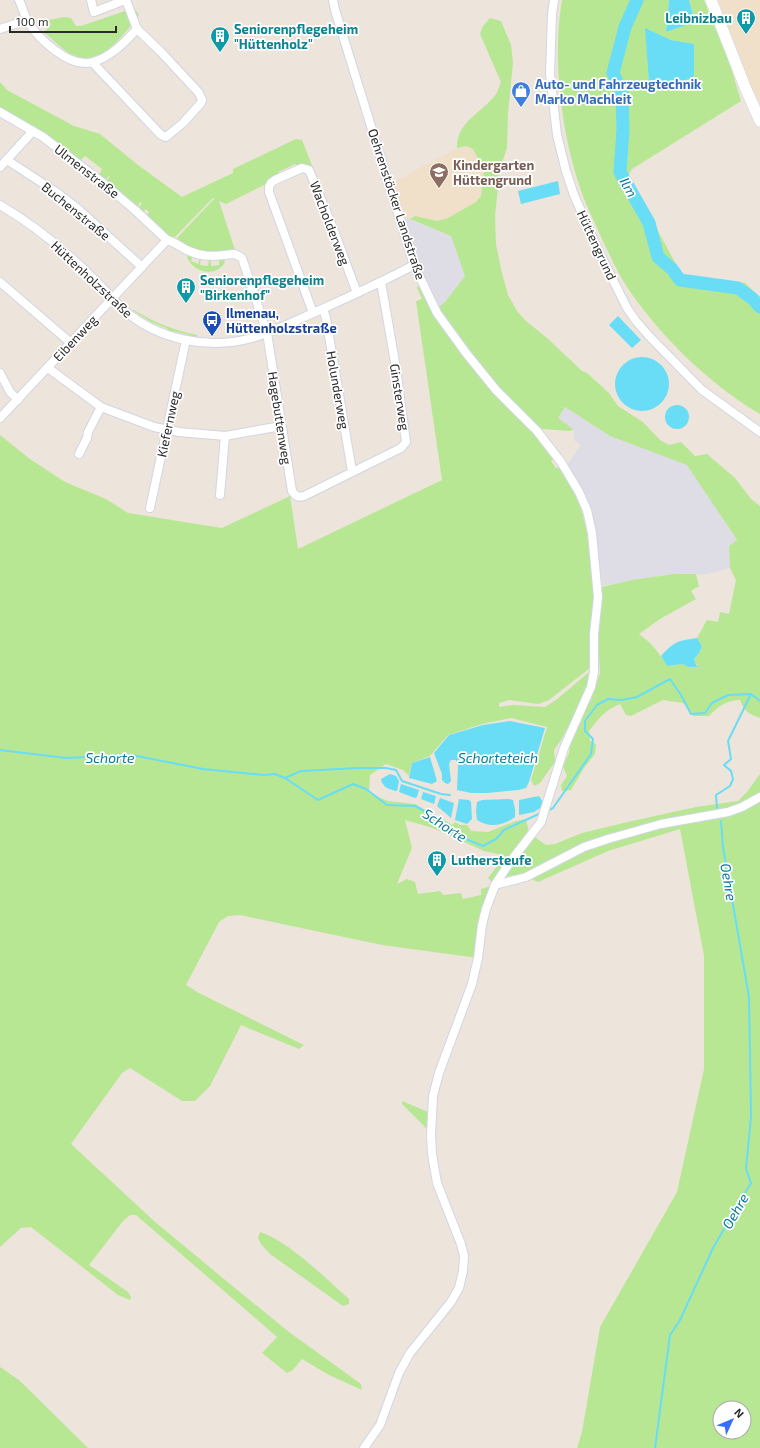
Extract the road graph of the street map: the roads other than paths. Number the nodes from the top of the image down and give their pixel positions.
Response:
1 (19, 0) edge
2 (91, 0) edge
3 (126, 0) edge
4 (333, 0) edge
5 (554, 0) edge
6 (711, 0) edge
7 (27, 20) junction
8 (0, 29) edge
9 (137, 29) junction
10 (93, 62) junction
11 (757, 106) edge
12 (0, 112) edge
13 (760, 121) edge
14 (33, 131) junction
15 (7, 160) junction
16 (0, 168) edge
17 (0, 205) edge
18 (167, 240) junction
19 (414, 265) junction
20 (142, 267) junction
21 (0, 282) edge
22 (382, 282) junction
23 (357, 293) junction
24 (112, 298) junction
25 (323, 309) junction
26 (313, 313) junction
27 (267, 333) junction
28 (186, 340) junction
29 (71, 343) junction
30 (48, 368) junction
31 (0, 373) edge
32 (18, 400) junction
33 (101, 407) junction
34 (0, 418) edge
35 (281, 426) junction
36 (166, 430) junction
37 (760, 432) edge
38 (225, 436) junction
39 (80, 454) dead end
40 (352, 471) junction
41 (220, 495) dead end
42 (301, 497) joint
43 (150, 508) dead end
44 (760, 797) edge
45 (495, 885) junction
46 (364, 1448) edge

1 - 7 street
2 - 3 street
3 - 9 street
4 - 19 street, Oehrenstöcker Landstraße
5 - 37 street, Hüttengrund
6 - 11 main road
7 - 8 street
7 - 10 street
9 - 10 street
9 - 10 street
11 - 13 main road
12 - 14 street, Ulmenstraße
14 - 15 street
14 - 18 street, Ulmenstraße
15 - 16 street
15 - 20 street, Buchenstraße
17 - 24 street, Hüttenholzstraße
18 - 20 street, Eibenweg
18 - 27 street, Ulmenstraße
19 - 22 street, Hüttenholzstraße
19 - 45 street, Oehrenstöcker Landstraße
20 - 24 street, Eibenweg
21 - 29 street
22 - 23 street, Hüttenholzstraße
22 - 40 street, Ginsterweg
23 - 25 street, Hüttenholzstraße
23 - 26 street, Wacholderweg
24 - 28 street, Hüttenholzstraße
24 - 29 street, Eibenweg
25 - 26 street, Hüttenholzstraße
25 - 40 street, Holunderweg
26 - 27 street, Hüttenholzstraße
27 - 28 street, Hüttenholzstraße
27 - 35 street, Hagebuttenweg
28 - 36 street, Kiefernweg
29 - 30 street, Eibenweg
30 - 32 street, Eibenweg
30 - 33 street
31 - 32 street
32 - 34 street, Eibenweg
33 - 36 street
33 - 39 street
35 - 38 street
35 - 42 street, Hagebuttenweg
36 - 38 street
36 - 43 street, Kiefernweg
38 - 41 street
40 - 42 street, Ginsterweg
44 - 45 street
45 - 46 street, Oehrenstöcker Landstraße

